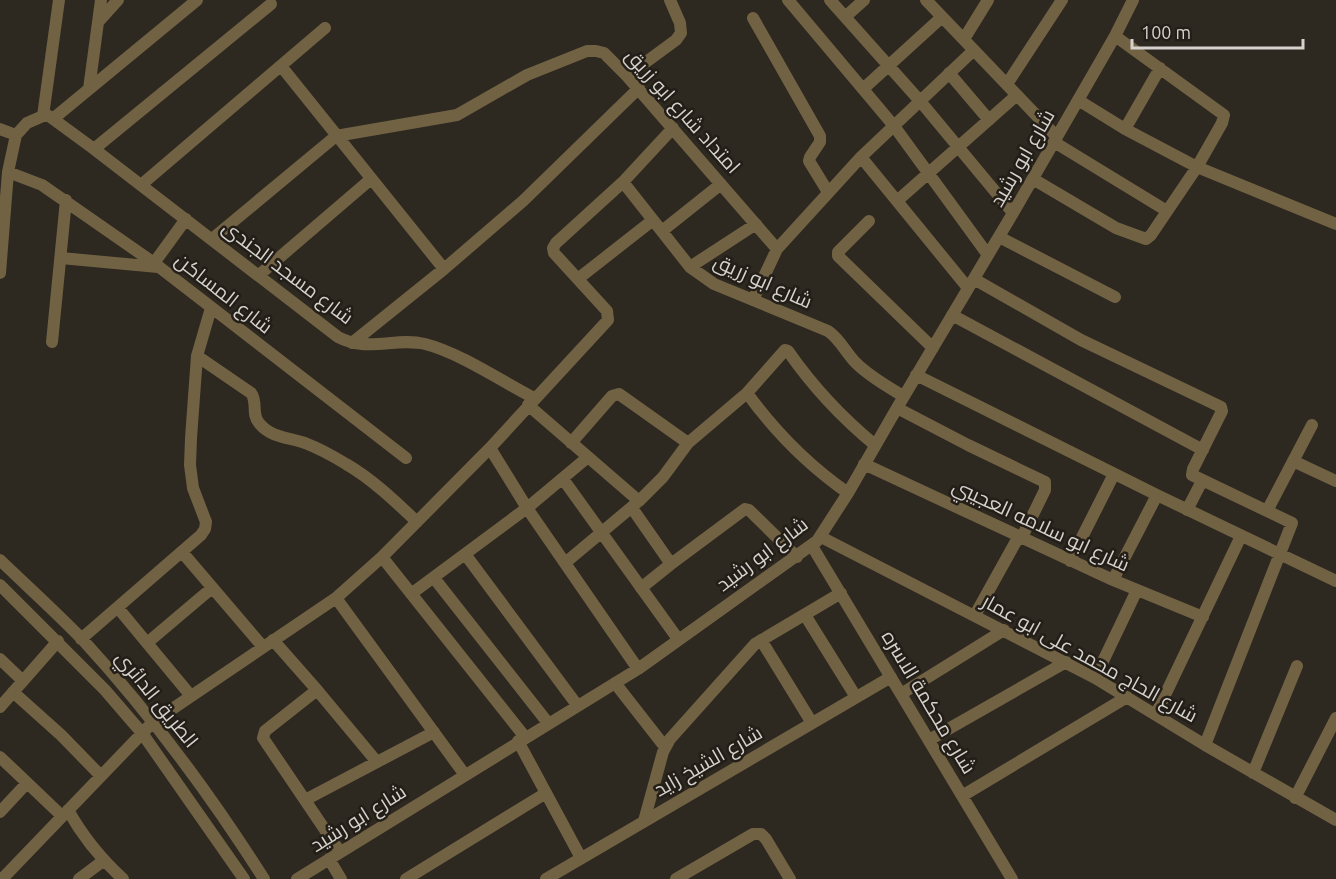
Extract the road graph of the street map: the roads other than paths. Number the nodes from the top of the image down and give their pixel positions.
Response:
1 (59, 0) edge
2 (101, 0) edge
3 (118, 0) edge
4 (197, 0) edge
5 (670, 0) edge
6 (788, 0) edge
7 (830, 0) edge
8 (864, 0) edge
9 (926, 0) edge
10 (988, 0) edge
11 (1062, 0) edge
12 (1133, 0) edge
13 (271, 4) dead end
14 (844, 17) junction
15 (942, 17) junction
16 (753, 18) dead end
17 (99, 21) junction
18 (325, 28) dead end
19 (1115, 36) junction
20 (964, 39) junction
21 (974, 50) junction
22 (280, 66) junction
23 (888, 66) junction
24 (1160, 68) junction
25 (949, 73) junction
26 (627, 76) junction
27 (1007, 84) junction
28 (639, 88) junction
29 (89, 89) junction
30 (863, 89) junction
31 (1017, 95) junction
32 (1078, 100) junction
33 (920, 102) junction
34 (48, 117) junction
35 (989, 120) junction
36 (894, 126) junction
37 (673, 128) junction
38 (0, 129) edge
39 (1125, 129) junction
40 (16, 135) junction
41 (336, 136) junction
42 (1055, 140) junction
43 (958, 148) junction
44 (94, 149) junction
45 (861, 157) junction
46 (1197, 167) junction
47 (8, 172) junction
48 (929, 174) junction
49 (371, 179) junction
50 (1033, 179) junction
51 (623, 182) junction
52 (721, 184) junction
53 (141, 185) junction
54 (828, 192) junction
55 (3, 199) edge
56 (66, 200) junction
57 (897, 201) junction
58 (1167, 211) junction
59 (1013, 213) junction
60 (186, 219) junction
61 (653, 219) junction
62 (869, 221) dead end
63 (756, 224) junction
64 (1336, 224) edge
65 (662, 231) junction
66 (999, 237) junction
67 (212, 239) junction
68 (777, 249) junction
69 (988, 255) junction
70 (61, 258) junction
71 (157, 265) junction
72 (690, 267) junction
73 (444, 269) junction
74 (0, 273) edge
75 (259, 274) junction
76 (579, 278) junction
77 (971, 283) junction
78 (1115, 297) dead end
79 (753, 300) junction
80 (211, 308) junction
81 (952, 315) junction
82 (52, 342) dead end
83 (352, 343) junction
84 (933, 348) junction
85 (197, 356) junction
86 (916, 375) junction
87 (747, 393) junction
88 (903, 396) junction
89 (531, 402) junction
90 (897, 408) junction
91 (1312, 425) dead end
92 (571, 443) junction
93 (688, 443) junction
94 (875, 445) junction
95 (490, 448) junction
96 (1203, 450) junction
97 (588, 457) junction
98 (406, 459) dead end
99 (1293, 461) junction
100 (864, 464) junction
101 (1114, 474) junction
102 (563, 479) junction
103 (1202, 480) junction
104 (1336, 481) edge
105 (848, 493) junction
106 (1156, 495) junction
107 (635, 504) junction
108 (527, 508) junction
109 (1187, 510) junction
110 (1267, 511) junction
111 (417, 522) junction
112 (602, 533) junction
113 (1020, 536) junction
114 (1241, 536) junction
115 (816, 541) junction
116 (182, 552) junction
117 (465, 554) junction
118 (1279, 554) junction
119 (382, 557) junction
120 (797, 557) junction
121 (0, 560) edge
122 (1070, 561) junction
123 (565, 563) junction
124 (671, 564) junction
125 (434, 578) junction
126 (1113, 580) junction
127 (1336, 581) edge
128 (0, 585) edge
129 (212, 588) junction
130 (641, 588) junction
131 (1137, 590) junction
132 (841, 593) junction
133 (411, 594) junction
134 (336, 598) junction
135 (118, 608) junction
136 (805, 615) junction
137 (975, 615) junction
138 (1203, 617) junction
139 (1004, 630) junction
140 (81, 639) junction
141 (678, 639) junction
142 (761, 640) junction
143 (58, 641) junction
144 (147, 643) junction
145 (268, 644) junction
146 (0, 659) edge
147 (1065, 662) junction
148 (1297, 666) dead end
149 (638, 669) junction
150 (891, 677) junction
151 (1095, 678) junction
152 (23, 681) junction
153 (615, 682) junction
154 (317, 690) junction
155 (13, 693) junction
156 (901, 694) junction
157 (190, 696) junction
158 (856, 697) junction
159 (1127, 697) junction
160 (577, 705) junction
161 (0, 707) edge
162 (1156, 714) junction
163 (1336, 718) edge
164 (153, 722) junction
165 (548, 723) junction
166 (812, 723) junction
167 (434, 732) junction
168 (142, 733) junction
169 (521, 739) junction
170 (929, 740) junction
171 (1205, 745) junction
172 (665, 747) junction
173 (0, 757) edge
174 (377, 762) junction
175 (1253, 773) junction
176 (465, 775) junction
177 (101, 776) junction
178 (27, 783) junction
179 (546, 793) junction
180 (962, 796) junction
181 (1296, 798) junction
182 (305, 800) junction
183 (0, 812) edge
184 (65, 813) junction
185 (644, 820) junction
186 (1336, 820) edge
187 (335, 855) junction
188 (581, 858) junction
189 (103, 861) junction
190 (409, 878) edge
191 (2, 879) edge
192 (79, 879) edge
193 (123, 879) edge
194 (244, 879) edge
195 (264, 879) edge
196 (297, 879) edge
197 (341, 879) edge
198 (546, 879) edge
199 (676, 879) edge
200 (790, 879) edge
201 (1012, 879) edge

1 - 34 street
2 - 17 street
3 - 17 street
4 - 29 street
5 - 26 street
6 - 30 street
7 - 14 street
8 - 14 street
9 - 15 street
10 - 20 street
11 - 27 street
12 - 19 street, شارع ابو رشيد
13 - 44 street
14 - 23 street
15 - 20 street
15 - 23 street
16 - 54 street
17 - 29 street
18 - 22 street
19 - 24 street
19 - 32 street, شارع ابو رشيد
20 - 21 street
21 - 25 street
21 - 27 street
22 - 41 street
22 - 53 street
23 - 30 street
23 - 33 street
24 - 39 street
24 - 46 street
25 - 33 street
25 - 35 street
26 - 28 street, امتداد شارع ابو زريق
26 - 41 street, امتداد شارع ابو زريق
27 - 31 street
28 - 37 street, امتداد شارع ابو زريق
28 - 73 street
29 - 34 street
30 - 36 street
31 - 35 street
31 - 42 street
32 - 39 street
32 - 42 street, شارع ابو رشيد
33 - 36 street
33 - 43 street
34 - 40 street
34 - 44 street, شارع مسجد الجندى
35 - 43 street
36 - 45 street
36 - 48 street
37 - 51 street
37 - 52 street, امتداد شارع ابو زريق
38 - 40 street
39 - 46 street
40 - 47 street
41 - 49 street
41 - 67 street
42 - 50 street, شارع ابو رشيد
42 - 58 street
43 - 48 street
43 - 59 street
44 - 53 street, شارع مسجد الجندى
45 - 54 street
45 - 57 street
46 - 58 street
46 - 64 street
47 - 55 street
47 - 56 street, شارع المساكن
48 - 57 street
48 - 69 street
49 - 73 street
49 - 75 street
50 - 58 street
50 - 59 street, شارع ابو رشيد
51 - 61 street, شارع ابو زريق
51 - 76 street
52 - 63 street, امتداد شارع ابو زريق
52 - 65 street
53 - 60 street, شارع مسجد الجندى
54 - 68 street
55 - 74 street
56 - 70 street
56 - 71 street, شارع المساكن
57 - 77 street
59 - 66 street, شارع ابو رشيد
60 - 67 street, شارع مسجد الجندى
60 - 71 street
61 - 65 street, شارع ابو زريق
61 - 76 street
62 - 84 street
63 - 68 street, امتداد شارع ابو زريق
63 - 72 street
65 - 72 street, شارع ابو زريق
66 - 69 street, شارع ابو رشيد
66 - 78 street
67 - 75 street, شارع مسجد الجندى
68 - 79 street
69 - 77 street, شارع ابو رشيد
70 - 71 street
70 - 82 street
71 - 80 street, شارع المساكن
72 - 79 street, شارع ابو زريق
73 - 83 street
75 - 83 street, شارع مسجد الجندى
76 - 89 street
77 - 81 street, شارع ابو رشيد
77 - 96 street
79 - 88 street, شارع ابو زريق
80 - 85 street
80 - 98 street, شارع المساكن
81 - 84 street, شارع ابو رشيد
81 - 96 street
83 - 89 street, شارع مسجد الجندى
84 - 86 street, شارع ابو رشيد
85 - 111 street
85 - 116 street
86 - 88 street, شارع ابو رشيد
86 - 101 street
87 - 93 street
87 - 94 street
87 - 105 street
88 - 90 street, شارع ابو رشيد
89 - 92 street, شارع مسجد الجندى
89 - 95 street
90 - 94 street, شارع ابو رشيد
90 - 113 street
91 - 99 street
92 - 93 street
92 - 97 street, شارع مسجد الجندى
93 - 107 street
94 - 100 street, شارع ابو رشيد
95 - 108 street
95 - 111 street
96 - 103 street
97 - 102 street
97 - 107 street, شارع مسجد الجندى
99 - 104 street
99 - 110 street
100 - 105 street, شارع ابو رشيد
100 - 113 street, شارع ابو سلامه العجيبي
101 - 106 street
101 - 122 street
102 - 108 street
102 - 112 street
103 - 109 street
103 - 110 street
105 - 115 street, شارع ابو رشيد
106 - 109 street
106 - 126 street
107 - 112 street
107 - 124 street, شارع مسجد الجندى
108 - 117 street
108 - 123 street
109 - 114 street
110 - 118 street
111 - 119 street
112 - 123 street
112 - 130 street
113 - 122 street, شارع ابو سلامه العجيبي
113 - 137 street
114 - 118 street
114 - 138 street
115 - 120 street, شارع ابو رشيد
115 - 132 street, شارع محكمة الاسره
115 - 137 street, شارع الحاج محمد على ابو عمار
116 - 129 street
116 - 135 street
117 - 125 street
117 - 160 street
118 - 127 street
118 - 171 street
119 - 133 street
119 - 134 street
120 - 124 street
120 - 141 street, شارع ابو رشيد
121 - 140 street, الطريق الدائري
122 - 126 street, شارع ابو سلامه العجيبي
123 - 149 street
124 - 130 street
125 - 133 street
125 - 165 street
126 - 131 street, شارع ابو سلامه العجيبي
128 - 143 street, الطريق الدائري
129 - 144 street
129 - 145 street
130 - 141 street
131 - 138 street, شارع ابو سلامه العجيبي
131 - 151 street
132 - 136 street
132 - 150 street, شارع محكمة الاسره
133 - 169 street
134 - 145 street
134 - 167 street
135 - 140 street
135 - 144 street
136 - 142 street
136 - 158 street
137 - 139 street, شارع الحاج محمد على ابو عمار
138 - 162 street
139 - 147 street, شارع الحاج محمد على ابو عمار
139 - 156 street
140 - 164 street, الطريق الدائري
141 - 149 street, شارع ابو رشيد
142 - 166 street
142 - 172 street
143 - 152 street
143 - 168 street, الطريق الدائري
144 - 157 street
145 - 154 street
145 - 157 street
146 - 152 street
147 - 151 street, شارع الحاج محمد على ابو عمار
147 - 170 street
148 - 175 street
149 - 153 street, شارع ابو رشيد
150 - 156 street, شارع محكمة الاسره
150 - 158 street, شارع الشيخ زايد
151 - 159 street, شارع الحاج محمد على ابو عمار
152 - 155 street
153 - 160 street, شارع ابو رشيد
153 - 172 street
154 - 174 street
154 - 182 street
155 - 161 street
155 - 177 street
156 - 170 street, شارع محكمة الاسره
157 - 164 street
158 - 166 street, شارع الشيخ زايد
159 - 162 street, شارع الحاج محمد على ابو عمار
159 - 180 street
160 - 165 street, شارع ابو رشيد
162 - 171 street, شارع الحاج محمد على ابو عمار
163 - 181 street
164 - 168 street
164 - 195 street, الطريق الدائري
165 - 169 street, شارع ابو رشيد
166 - 185 street, شارع الشيخ زايد
167 - 174 street
167 - 176 street
168 - 177 street
168 - 194 street, الطريق الدائري
169 - 176 street, شارع ابو رشيد
169 - 179 street
170 - 180 street, شارع محكمة الاسره
171 - 175 street, شارع الحاج محمد على ابو عمار
172 - 185 street
173 - 178 street
174 - 182 street
175 - 181 street, شارع الحاج محمد على ابو عمار
176 - 187 street, شارع ابو رشيد
177 - 184 street
178 - 183 street
178 - 184 street
179 - 188 street
179 - 190 street
180 - 201 street, شارع محكمة الاسره
181 - 186 street, شارع الحاج محمد على ابو عمار
182 - 187 street
184 - 189 street
184 - 191 street
185 - 188 street, شارع الشيخ زايد
187 - 196 street, شارع ابو رشيد
187 - 197 street
188 - 198 street, شارع الشيخ زايد
189 - 192 street
189 - 193 street
199 - 200 street

